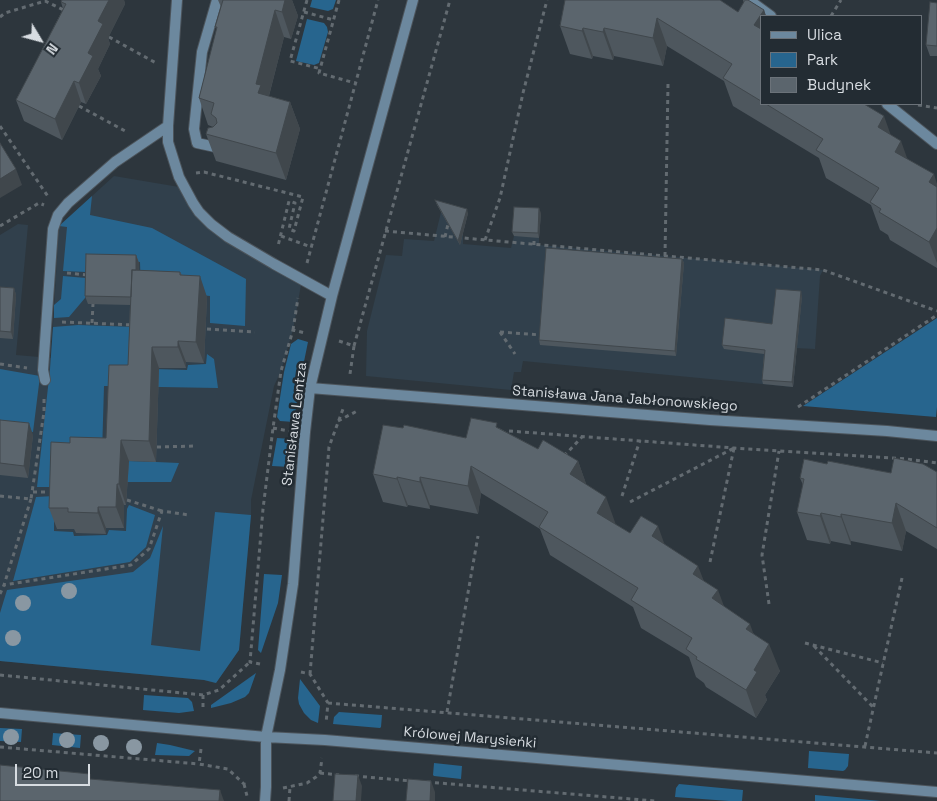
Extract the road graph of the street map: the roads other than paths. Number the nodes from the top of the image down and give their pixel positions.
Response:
1 (177, 0) edge
2 (217, 0) edge
3 (413, 0) edge
4 (750, 0) edge
5 (770, 15) edge
6 (888, 105) edge
7 (168, 126) junction
8 (937, 144) edge
9 (220, 148) edge
10 (332, 296) junction
11 (44, 375) road end
12 (310, 388) junction
13 (937, 436) edge
14 (0, 713) edge
15 (266, 736) junction
16 (937, 792) edge
17 (265, 801) edge

1 - 7 street
2 - 9 street
3 - 10 street, Stanisława Lentza
4 - 5 street
6 - 8 street
7 - 10 street
7 - 11 street
10 - 12 street, Stanisława Lentza
12 - 13 street, Stanisława Jana Jabłonowskiego
12 - 15 street, Stanisława Lentza
14 - 15 street, Królowej Marysieńki
15 - 16 street, Królowej Marysieńki
15 - 17 street, Stanisława Lentza

